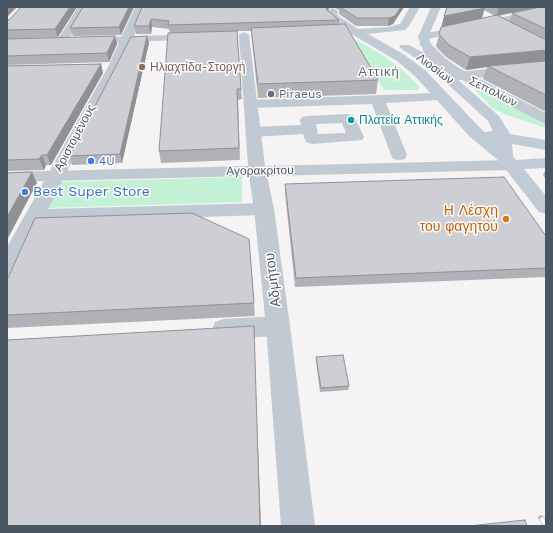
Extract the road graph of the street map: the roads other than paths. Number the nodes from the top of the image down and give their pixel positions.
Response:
1 (84, 7) edge
2 (140, 7) edge
3 (415, 7) edge
4 (436, 7) edge
5 (330, 9) edge
6 (546, 11) edge
7 (481, 14) dead end
8 (494, 21) junction
9 (507, 29) edge
10 (374, 31) junction
11 (332, 32) edge
12 (355, 32) junction
13 (244, 35) edge
14 (213, 36) edge
15 (127, 39) junction
16 (63, 41) junction
17 (424, 41) junction
18 (49, 42) edge
19 (434, 65) junction
20 (546, 67) edge
21 (463, 76) junction
22 (448, 77) junction
23 (434, 97) dead end
24 (377, 99) junction
25 (323, 101) junction
26 (251, 104) junction
27 (329, 119) junction
28 (494, 119) junction
29 (546, 119) edge
30 (370, 127) junction
31 (310, 129) junction
32 (254, 132) junction
33 (475, 133) junction
34 (546, 135) edge
35 (504, 137) junction
36 (546, 145) edge
37 (399, 155) dead end
38 (509, 161) junction
39 (546, 163) edge
40 (257, 171) junction
41 (54, 176) junction
42 (7, 177) edge
43 (546, 208) edge
44 (264, 209) junction
45 (34, 216) junction
46 (7, 267) edge
47 (278, 326) junction
48 (199, 331) edge
49 (298, 526) edge

1 - 16 street
2 - 15 street, Αριστομένους
3 - 10 main road
4 - 17 main road
5 - 10 main road, Λιοσίων
5 - 12 main road, Λιοσίων
6 - 8 street
7 - 8 street
8 - 9 street
8 - 17 street
10 - 12 main road
10 - 19 main road, Λιοσίων
11 - 12 street
12 - 33 main road, Λιοσίων
13 - 26 street, Αδμήτου
14 - 15 street
15 - 16 street
15 - 41 street, Αριστομένους
16 - 18 street
17 - 19 main road
17 - 21 street, Σεπολίων
19 - 22 main road, Λιοσίων
20 - 21 street
21 - 22 street
21 - 29 street, Σεπολίων
22 - 28 main road, Λιοσίων
23 - 24 street
24 - 25 street
24 - 30 street
25 - 26 street
25 - 27 street
26 - 32 street, Αδμήτου
27 - 30 street
27 - 31 street
28 - 34 main road, Σεπολίων
28 - 35 main road, Λιοσίων
30 - 31 street
30 - 37 street
31 - 32 street
32 - 40 street, Αδμήτου
33 - 35 main road
33 - 38 main road, Λιοσίων
35 - 36 main road
35 - 38 main road, Λιοσίων
38 - 39 main road
38 - 40 street, Αγορακρίτου
38 - 43 main road, Λιοσίων
40 - 41 street, Αγορακρίτου
40 - 44 street, Αδμήτου
41 - 42 street, Αγορακρίτου
41 - 45 street, Αριστομένους
44 - 45 street
44 - 47 street, Αδμήτου
45 - 46 street, Αριστομένους
47 - 48 street
47 - 49 street, Αδμήτου

